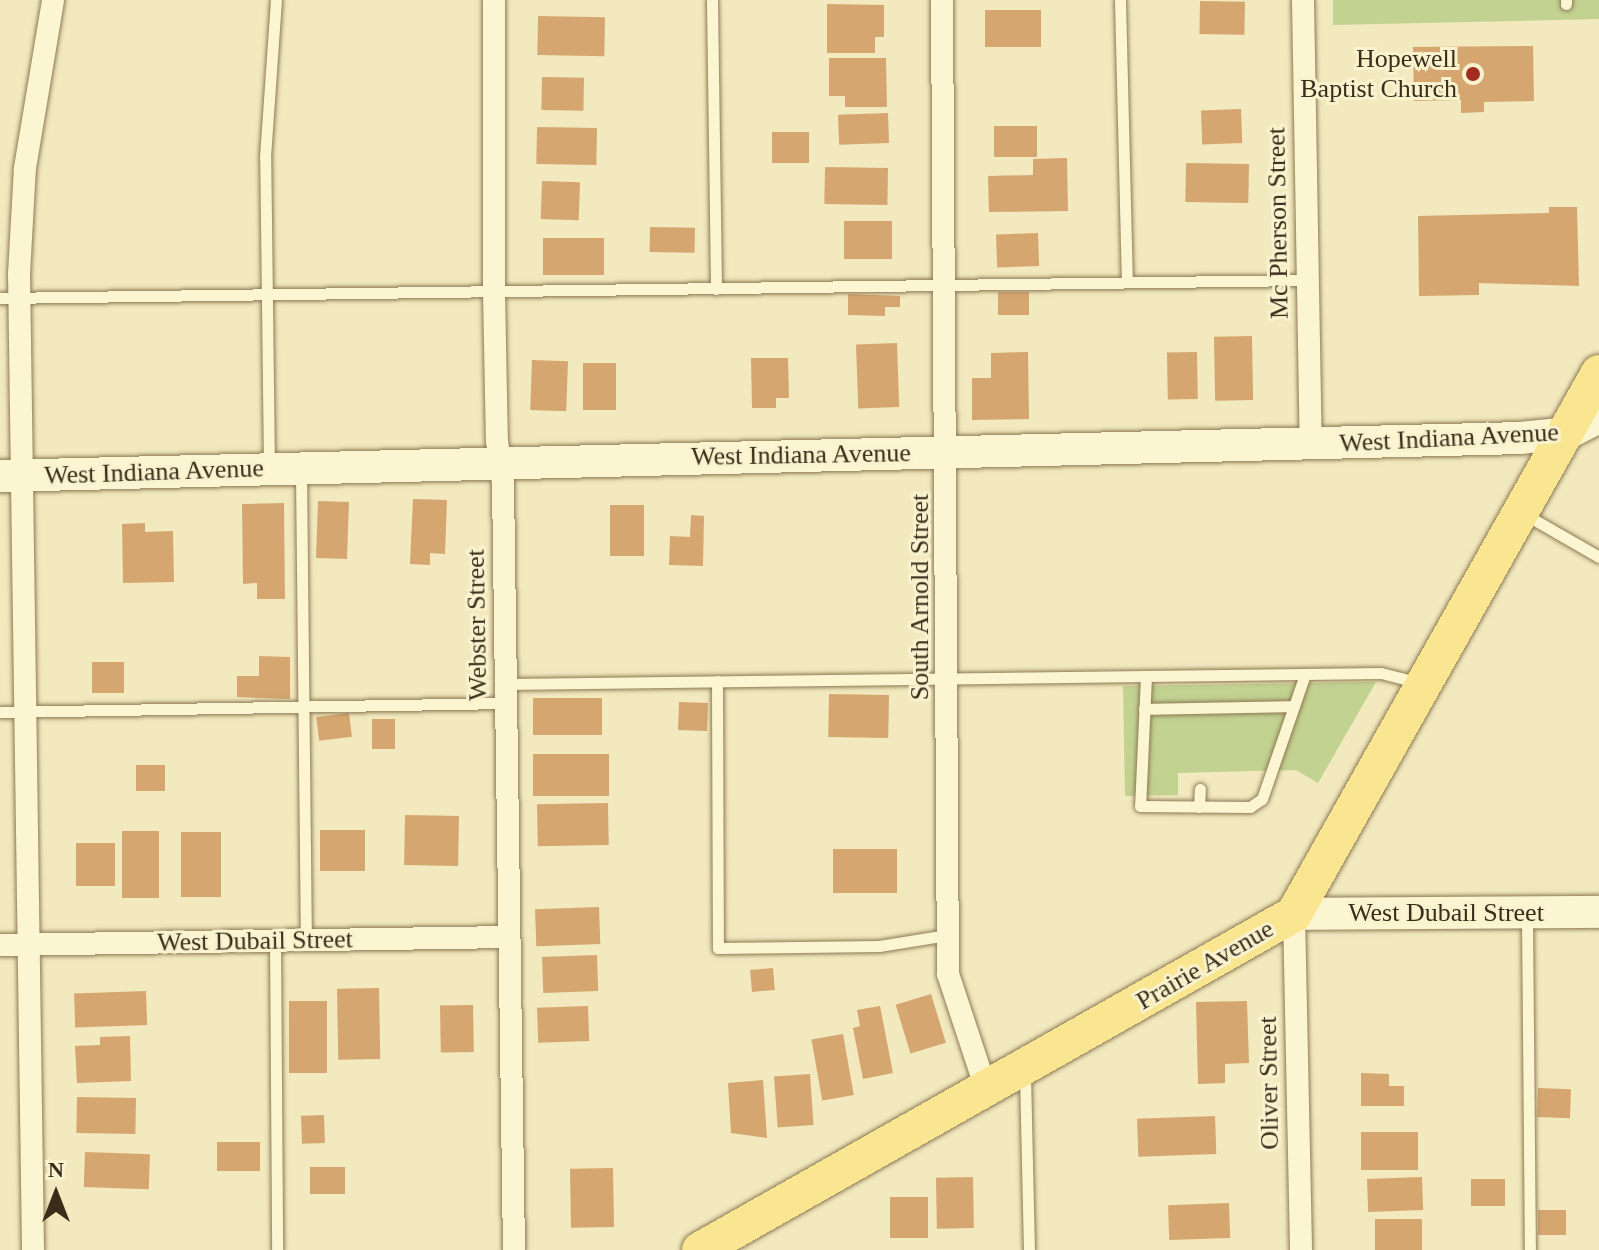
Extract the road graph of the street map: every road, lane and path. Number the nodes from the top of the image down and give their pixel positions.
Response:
1 (53, 0) edge
2 (276, 0) edge
3 (494, 0) edge
4 (712, 0) edge
5 (942, 0) edge
6 (1120, 0) edge
7 (1303, 0) edge
8 (1127, 280) junction
9 (1306, 280) junction
10 (944, 284) junction
11 (716, 289) junction
12 (494, 291) junction
13 (267, 294) junction
14 (10, 298) edge
15 (1599, 373) edge
16 (1584, 425) edge
17 (1311, 445) junction
18 (948, 452) junction
19 (500, 460) junction
20 (285, 468) junction
21 (12, 476) edge
22 (1522, 512) junction
23 (1599, 557) edge
24 (1305, 674) junction
25 (1146, 676) junction
26 (947, 678) junction
27 (717, 681) junction
28 (1421, 683) junction
29 (506, 694) junction
30 (1294, 706) junction
31 (303, 708) junction
32 (1144, 709) junction
33 (26, 711) junction
34 (0, 712) edge
35 (1200, 789) dead end
36 (1199, 807) junction
37 (1527, 912) junction
38 (1599, 912) edge
39 (1294, 914) junction
40 (947, 935) junction
41 (509, 937) junction
42 (275, 940) junction
43 (306, 940) junction
44 (0, 945) edge
45 (30, 945) junction
46 (1024, 1071) junction
47 (987, 1092) junction
48 (33, 1250) edge
49 (277, 1250) edge
50 (514, 1250) edge
51 (700, 1250) edge
52 (1029, 1250) edge
53 (1301, 1250) edge
54 (1530, 1250) edge

1 - 14 street
2 - 13 lane
3 - 12 street, Webster Street
4 - 11 lane
5 - 10 street, South Arnold Street
6 - 8 lane
7 - 9 street, Mc Pherson Street
8 - 9 lane
8 - 10 lane
9 - 17 street, Mc Pherson Street
10 - 11 lane
10 - 18 street, South Arnold Street
11 - 12 lane
12 - 13 lane
12 - 19 street, Webster Street
13 - 14 lane
13 - 20 lane
14 - 21 street
15 - 16 main road, Prairie Avenue
16 - 17 street, West Indiana Avenue
16 - 22 main road, Prairie Avenue
17 - 18 street, West Indiana Avenue
18 - 19 street, West Indiana Avenue
18 - 26 street, South Arnold Street
19 - 20 street, West Indiana Avenue
19 - 29 street, Webster Street
20 - 21 street, West Indiana Avenue
20 - 31 lane
21 - 33 street
22 - 23 lane
22 - 28 main road, Prairie Avenue
24 - 25 lane
24 - 28 lane
24 - 30 lane
25 - 26 lane
25 - 32 lane
26 - 27 lane
26 - 40 street, South Arnold Street
27 - 29 lane
27 - 40 lane
28 - 39 main road, Prairie Avenue
29 - 31 lane
29 - 41 street, Webster Street
30 - 32 lane
30 - 36 lane
31 - 33 lane
31 - 43 lane
32 - 36 lane
33 - 34 lane
33 - 45 street
35 - 36 lane
37 - 38 street, West Dubail Street
37 - 39 street, West Dubail Street
37 - 54 lane
39 - 46 main road, Prairie Avenue
39 - 53 street, Oliver Street
40 - 47 street, South Arnold Street
41 - 43 street, West Dubail Street
41 - 50 street, Webster Street
42 - 43 street, West Dubail Street
42 - 45 street, West Dubail Street
42 - 49 lane
44 - 45 street, West Dubail Street
45 - 48 street
46 - 47 main road, Prairie Avenue
46 - 52 lane
47 - 51 main road, Prairie Avenue

